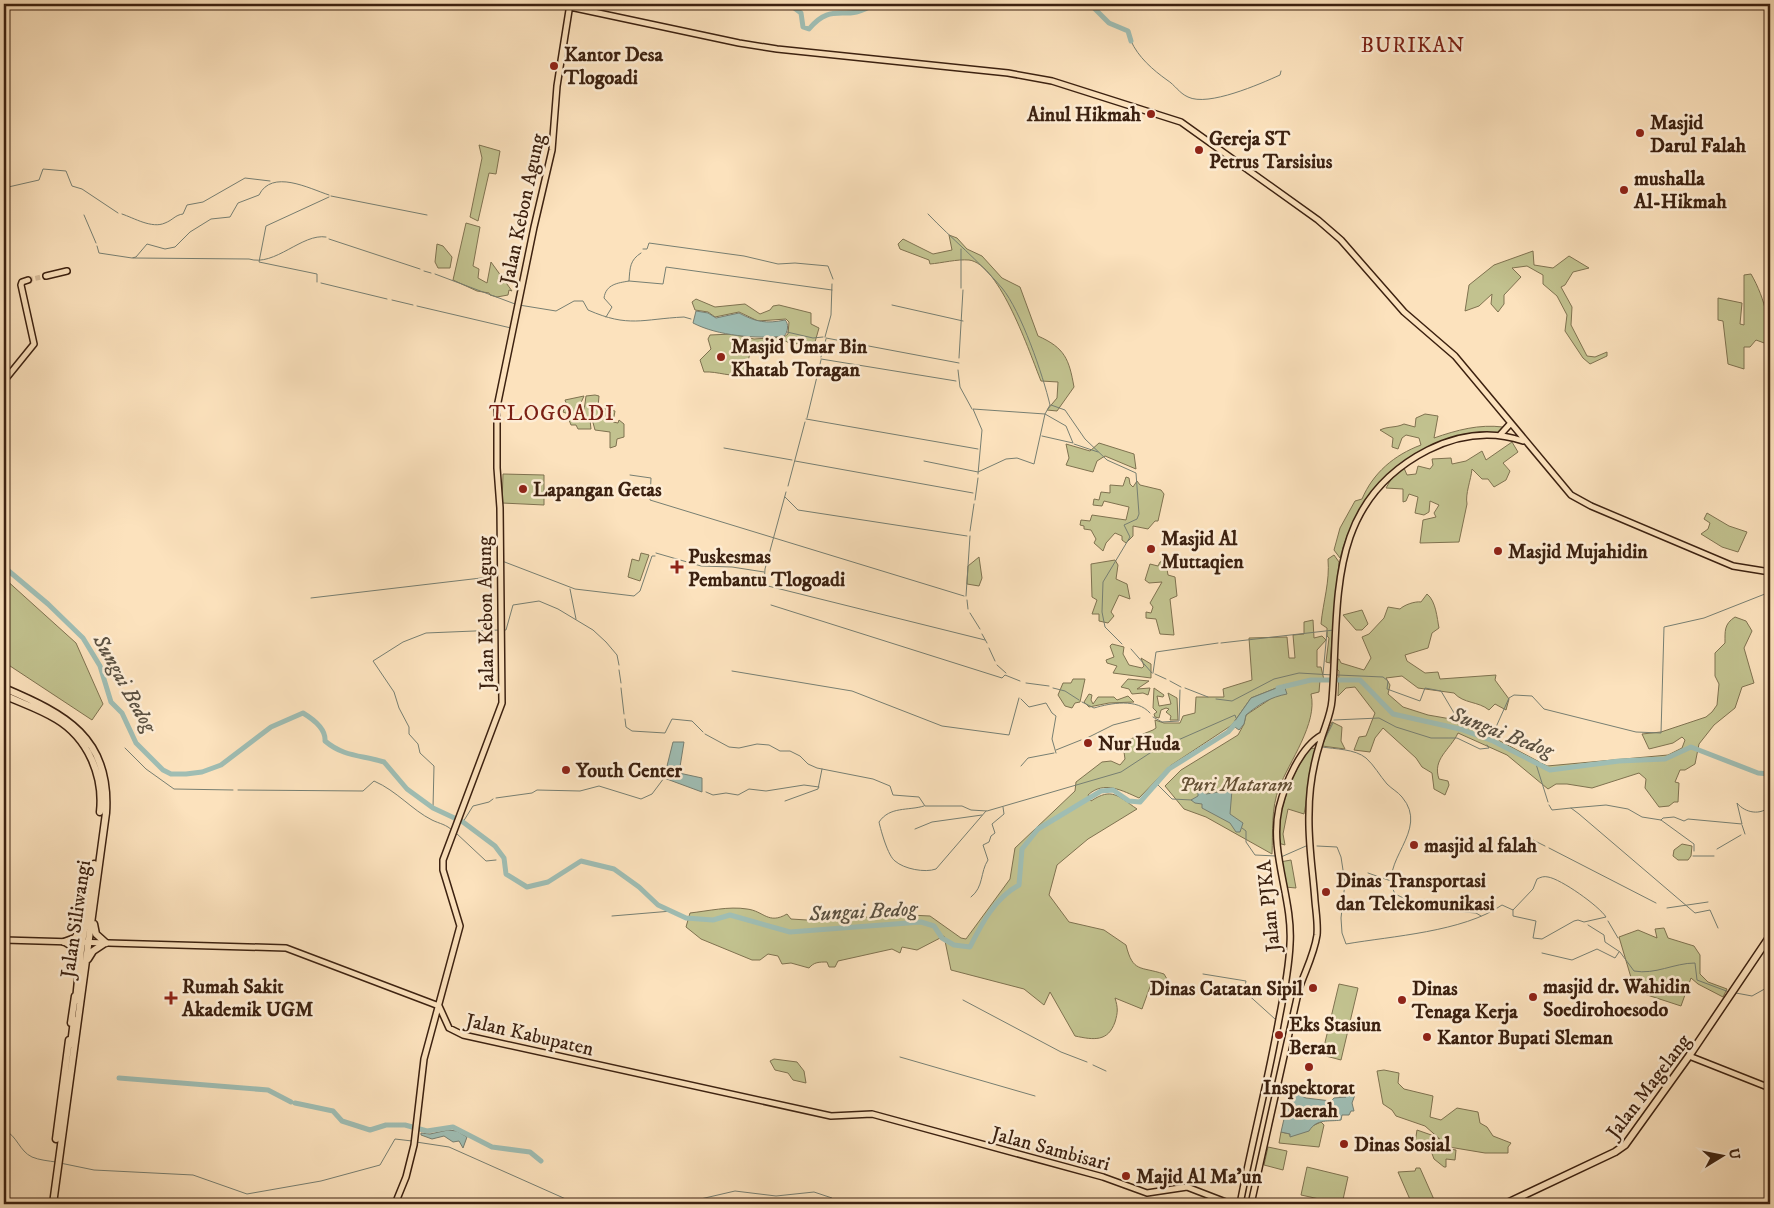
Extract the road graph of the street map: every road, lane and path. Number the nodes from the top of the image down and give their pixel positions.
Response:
1 (556, 4) edge
2 (569, 5) edge
3 (67, 271) dead end
4 (46, 276) tunnel mouth
5 (28, 280) dead end
6 (4, 381) edge
7 (1510, 424) junction
8 (1500, 435) junction
9 (1524, 441) junction
10 (1770, 572) edge
11 (4, 690) edge
12 (1322, 735) junction
13 (100, 812) dead end
14 (94, 903) junction
15 (85, 921) junction
16 (1770, 936) edge
17 (4, 940) edge
18 (65, 942) junction
19 (85, 943) junction
20 (106, 943) junction
21 (1770, 943) edge
22 (86, 967) junction
23 (80, 974) junction
24 (439, 1006) junction
25 (1691, 1057) junction
26 (1770, 1088) edge
27 (1262, 1109) junction
28 (1272, 1112) junction
29 (918, 1127) joint
30 (61, 1139) junction
31 (52, 1204) edge
32 (395, 1204) edge
33 (1231, 1204) edge
34 (1240, 1204) edge
35 (1251, 1204) edge
36 (1505, 1204) edge
37 (1514, 1204) edge

1 - 2 main road
2 - 7 main road
2 - 24 main road, Jalan Kebon Agung
3 - 4 main road
5 - 6 main road
7 - 8 main road
7 - 9 main road
8 - 9 main road
8 - 12 main road
9 - 10 main road
11 - 13 highway
11 - 14 highway, Jalan Siliwangi
11 - 15 highway, Jalan Siliwangi
12 - 27 main road, Jalan PJKA
12 - 28 main road
14 - 19 highway, Jalan Siliwangi
14 - 20 highway
15 - 18 highway
15 - 19 highway, Jalan Siliwangi
16 - 25 highway, Jalan Magelang
17 - 18 main road, Jalan Kabupaten
18 - 19 main road, Jalan Kabupaten
18 - 23 highway
19 - 20 main road, Jalan Kabupaten
19 - 22 highway, Jalan Siliwangi
19 - 23 highway, Jalan Siliwangi
20 - 22 highway
20 - 24 main road, Jalan Kabupaten
21 - 25 highway, Jalan Magelang
22 - 23 highway, Jalan Siliwangi
23 - 30 highway
23 - 30 highway, Jalan Siliwangi
24 - 29 main road, Jalan Kabupaten
24 - 32 main road, Jalan Kebon Agung
25 - 26 main road
25 - 36 highway, Jalan Magelang
25 - 37 highway, Jalan Magelang
27 - 28 main road
27 - 34 main road, Jalan PJKA
28 - 35 main road
29 - 33 main road, Jalan Sambisari
30 - 31 highway, Jalan Siliwangi

